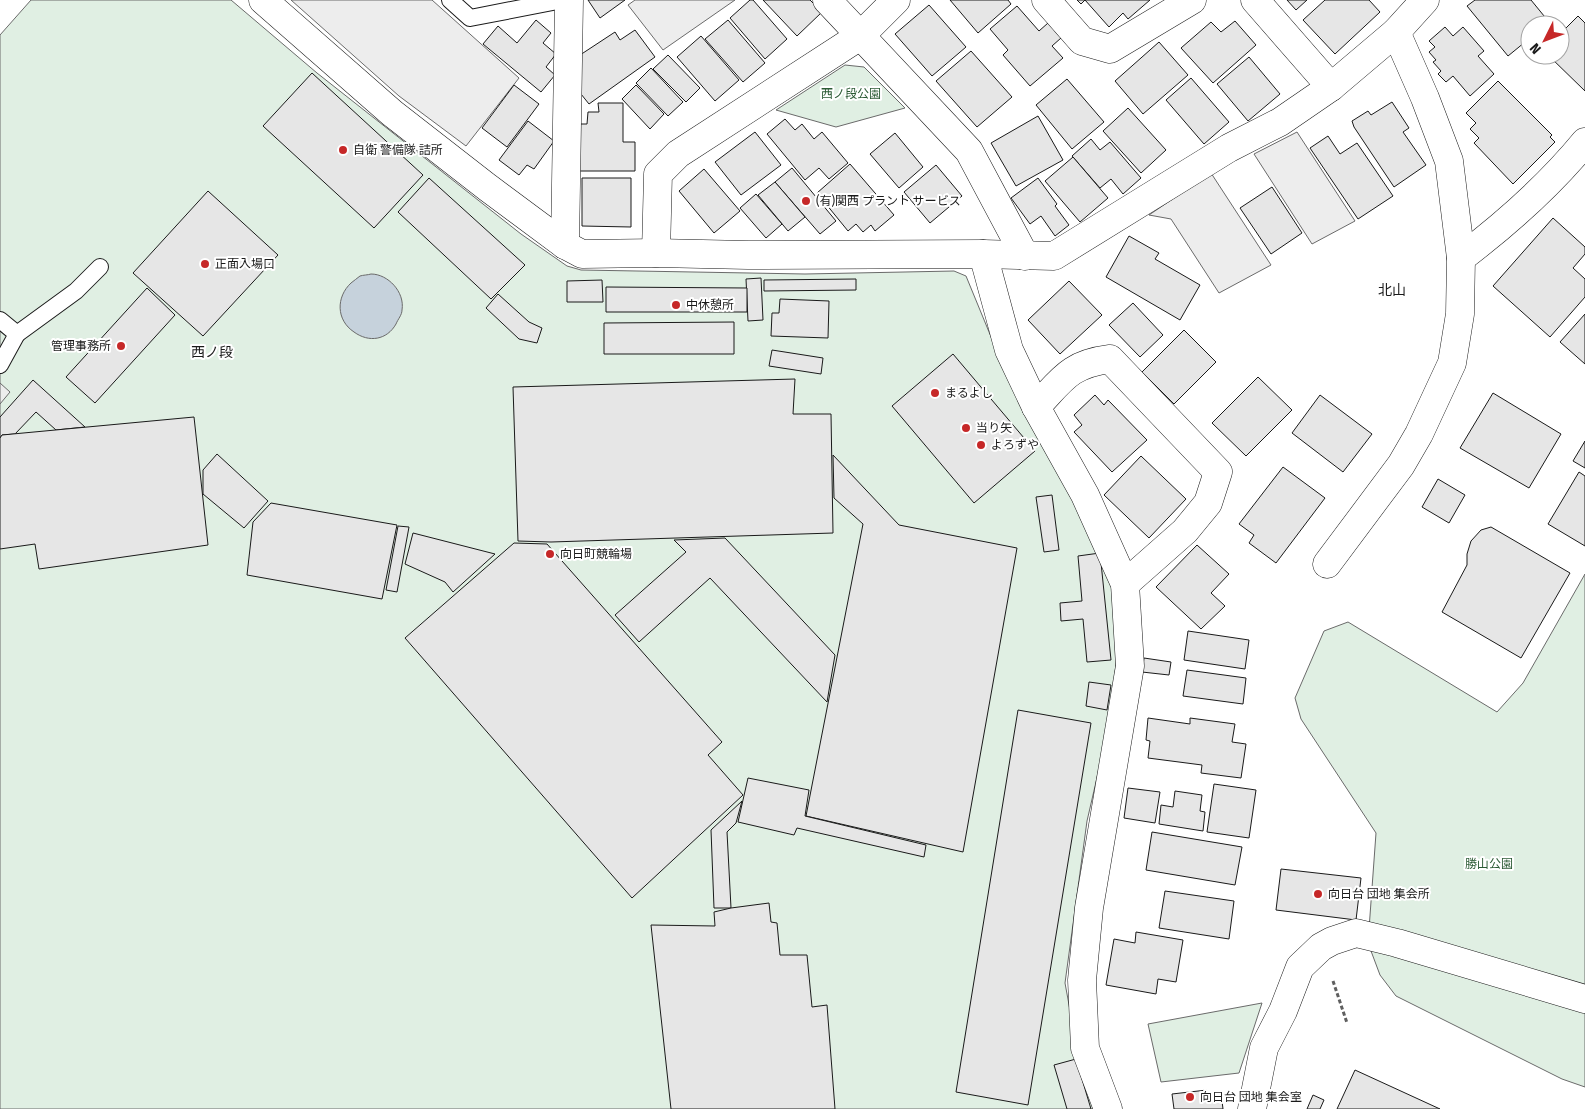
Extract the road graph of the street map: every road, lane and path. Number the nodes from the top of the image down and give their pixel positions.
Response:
1 (263, 0) edge
2 (450, 0) edge
3 (563, 0) edge
4 (569, 0) edge
5 (827, 0) edge
6 (896, 0) edge
7 (1046, 0) edge
8 (1192, 0) edge
9 (1255, 0) edge
10 (1425, 0) edge
11 (1396, 32) junction
12 (860, 36) junction
13 (1330, 87) junction
14 (1585, 144) edge
15 (565, 244) junction
16 (656, 253) junction
17 (983, 254) junction
18 (1025, 256) junction
19 (1460, 258) junction
20 (100, 267) dead end
21 (0, 320) edge
22 (17, 334) junction
23 (0, 365) edge
24 (1036, 407) junction
25 (1327, 564) dead end
26 (1125, 584) junction
27 (1321, 948) junction
28 (1585, 999) edge
29 (1347, 1023) dead end
30 (1109, 1105) edge
31 (1252, 1109) edge

1 - 15 street
2 - 3 lane
4 - 15 street
5 - 12 street
6 - 12 street
7 - 8 street
9 - 13 street
10 - 11 street
11 - 13 street
11 - 19 street
12 - 16 street
12 - 18 street
13 - 18 street
14 - 19 street
15 - 16 street
16 - 17 street
17 - 18 street
17 - 24 street
19 - 25 street
20 - 22 lane
21 - 22 lane
22 - 23 lane
24 - 26 street
24 - 26 street
26 - 30 street
27 - 28 street
27 - 29 path
27 - 31 street

